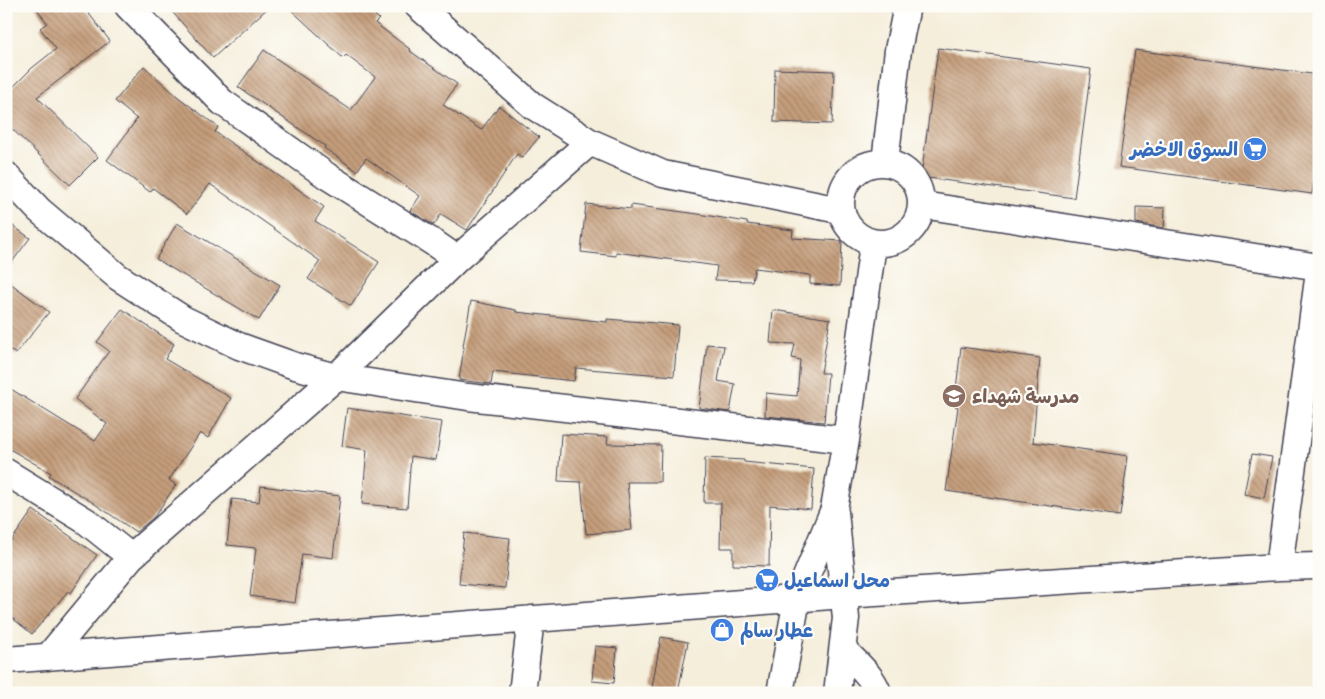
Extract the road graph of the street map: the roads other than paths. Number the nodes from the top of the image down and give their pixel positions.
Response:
1 (128, 6) edge
2 (418, 6) edge
3 (907, 6) edge
4 (590, 142) junction
5 (885, 162) junction
6 (6, 175) edge
7 (922, 205) junction
8 (839, 210) junction
9 (873, 244) junction
10 (457, 259) junction
11 (1319, 267) edge
12 (1319, 272) edge
13 (336, 377) junction
14 (846, 440) junction
15 (6, 472) edge
16 (834, 509) junction
17 (131, 557) junction
18 (1319, 566) edge
19 (1279, 567) junction
20 (844, 595) junction
21 (797, 599) junction
22 (531, 619) junction
23 (842, 648) junction
24 (48, 657) junction
25 (6, 660) edge
26 (522, 693) edge
27 (780, 693) edge
28 (837, 693) edge
29 (878, 693) edge

1 - 10 street
2 - 4 street
3 - 5 street
4 - 8 street
4 - 10 street
5 - 7 street
5 - 8 street
6 - 13 street
7 - 9 street
7 - 11 street
8 - 9 street
9 - 14 street
10 - 13 street
12 - 19 street
13 - 14 street
13 - 17 street
14 - 16 street
15 - 17 street
16 - 20 street
16 - 21 street
17 - 24 street
18 - 19 street
19 - 20 street
20 - 21 street
20 - 23 street
21 - 22 street
21 - 27 street
22 - 24 street
22 - 26 street
23 - 28 street
23 - 29 street
24 - 25 street

